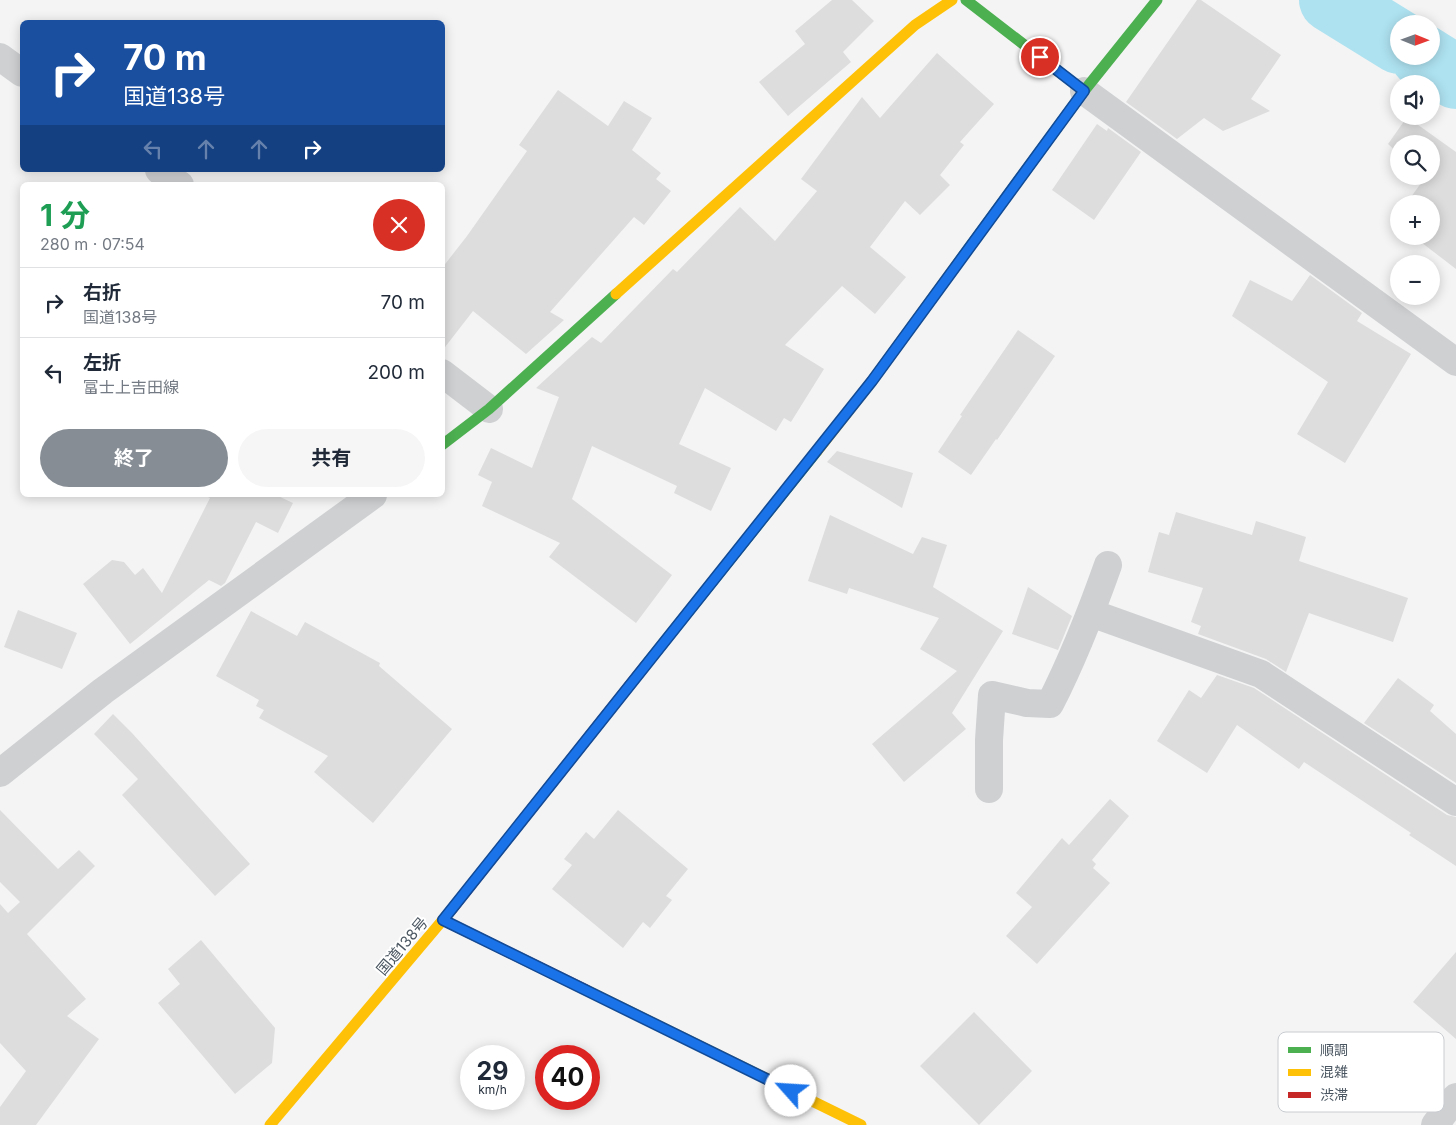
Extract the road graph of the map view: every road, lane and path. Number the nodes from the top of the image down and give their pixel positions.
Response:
1 (952, 0) edge
2 (966, 0) edge
3 (1157, 0) edge
4 (0, 57) edge
5 (20, 72) edge
6 (1084, 91) junction
7 (162, 172) edge
8 (176, 182) edge
9 (1456, 362) edge
10 (445, 375) edge
11 (490, 409) junction
12 (445, 443) edge
13 (370, 497) edge
14 (1108, 565) dead end
15 (1090, 613) junction
16 (0, 773) edge
17 (989, 789) dead end
18 (1456, 802) edge
19 (443, 920) junction
20 (1456, 1097) edge
21 (270, 1125) edge
22 (861, 1125) edge
23 (1435, 1125) edge

1 - 11 main road
2 - 6 main road
3 - 6 main road, 国道138号
4 - 5 street
6 - 9 street
6 - 19 main road, 国道138号
7 - 8 street
10 - 11 street
11 - 12 main road
13 - 16 street
14 - 15 street
15 - 17 street
15 - 18 street
19 - 21 main road, 国道138号
19 - 22 main road
20 - 23 street

